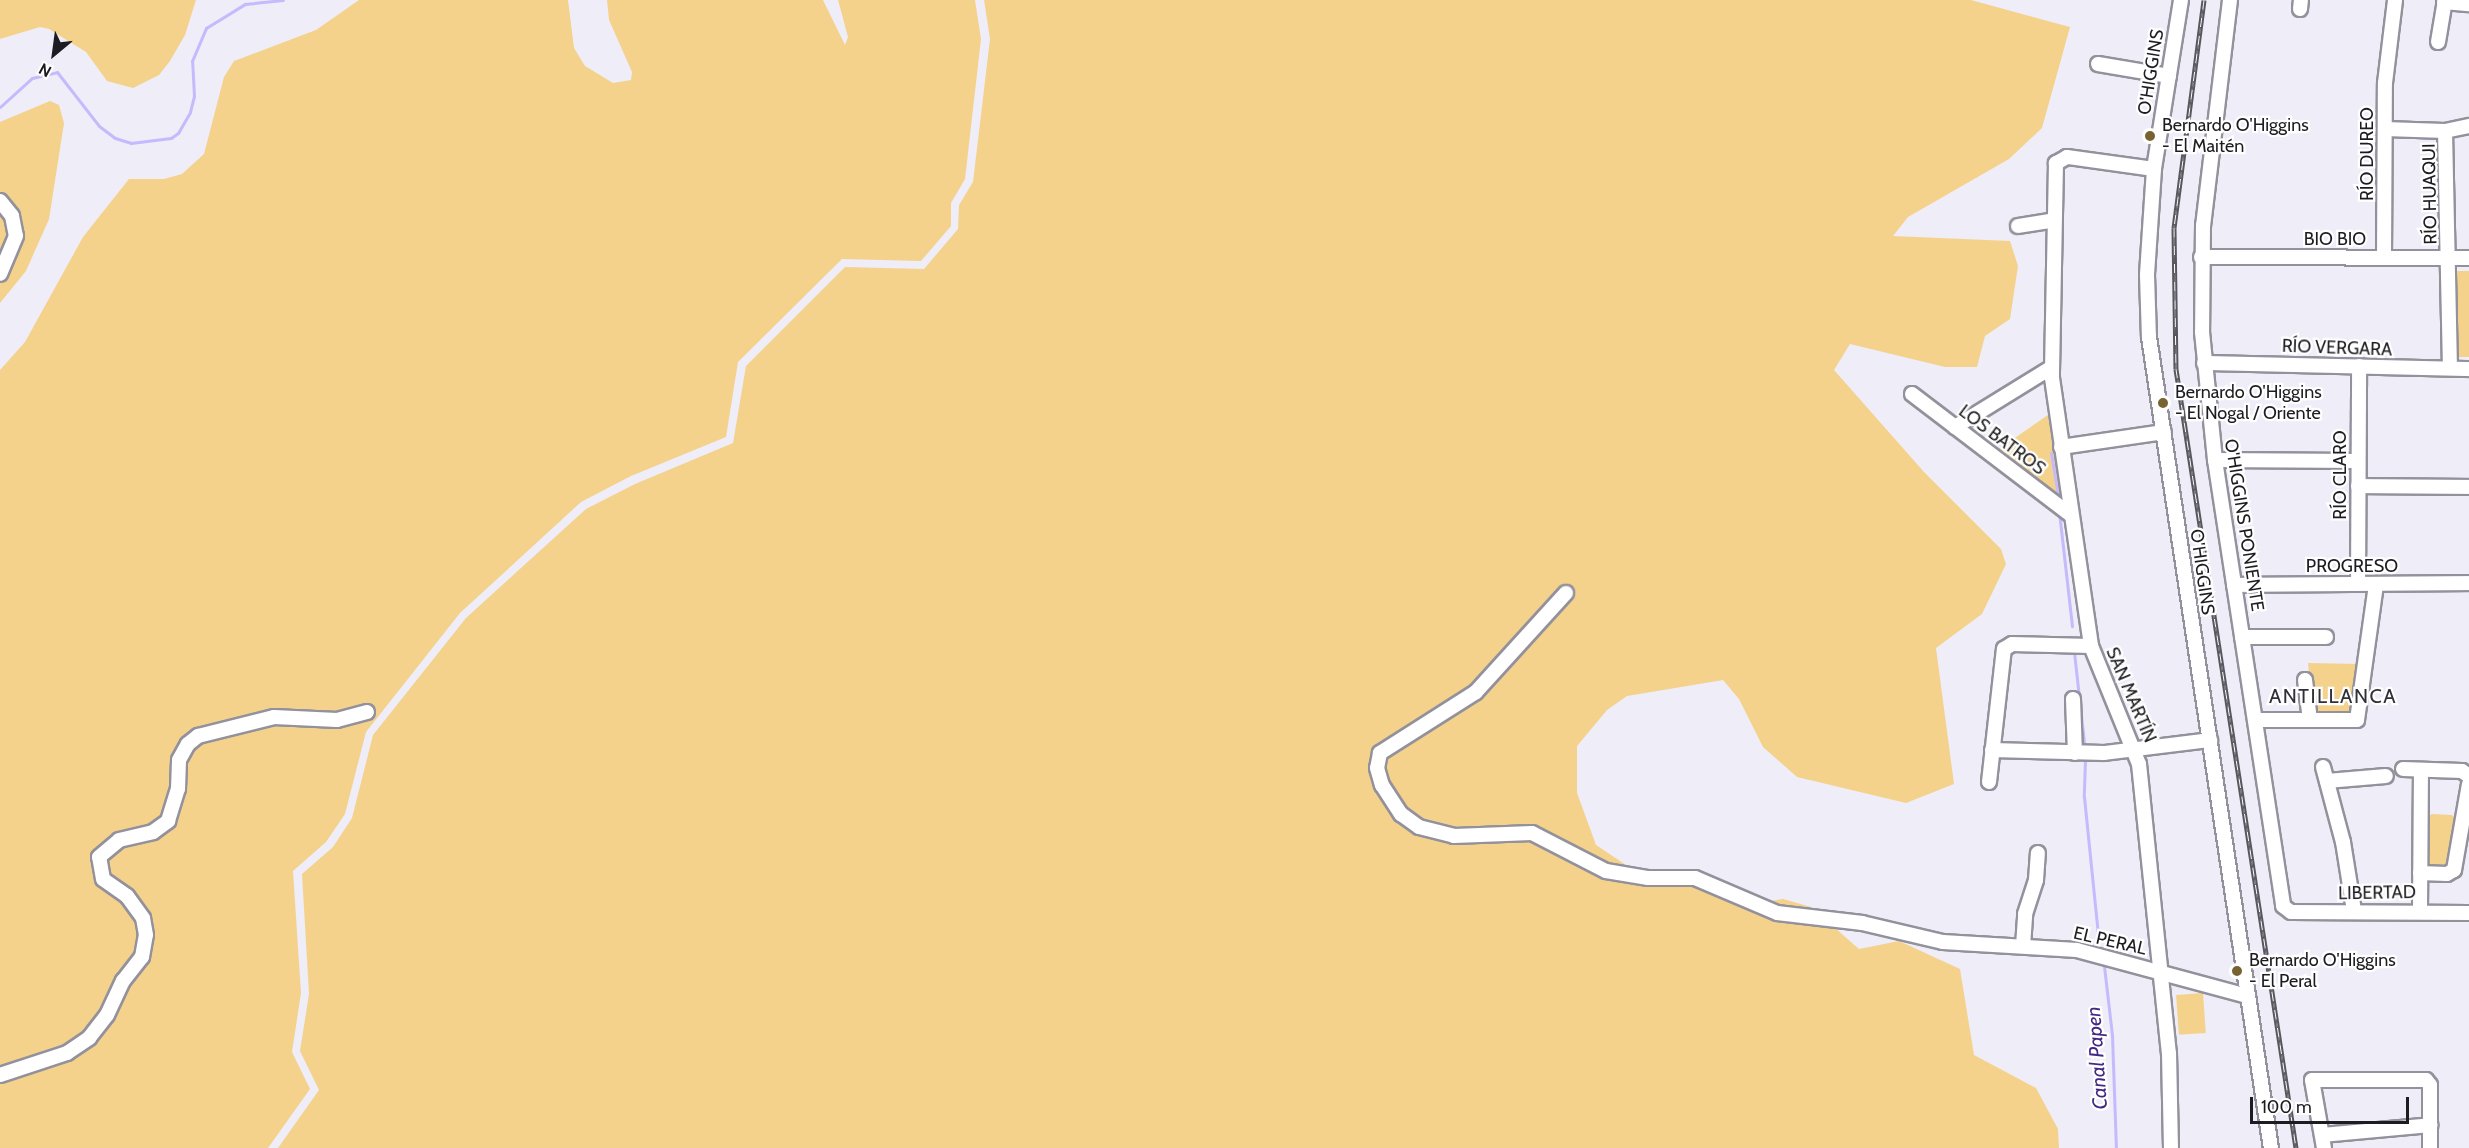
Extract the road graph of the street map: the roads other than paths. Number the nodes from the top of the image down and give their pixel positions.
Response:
1 (2181, 0) edge
2 (2230, 0) edge
3 (2395, 0) edge
4 (2445, 1) edge
5 (2469, 4) edge
6 (2438, 42) dead end
7 (2098, 64) dead end
8 (2169, 76) junction
9 (2469, 126) edge
10 (2385, 129) junction
11 (2445, 131) junction
12 (2154, 169) junction
13 (0, 201) edge
14 (2054, 220) junction
15 (2018, 226) dead end
16 (2201, 257) junction
17 (2384, 258) junction
18 (2449, 258) junction
19 (2469, 258) edge
20 (0, 274) edge
21 (2204, 363) junction
22 (2359, 366) junction
23 (2052, 367) junction
24 (2450, 368) junction
25 (2469, 369) edge
26 (1912, 394) dead end
27 (1955, 427) junction
28 (2164, 432) junction
29 (2061, 447) junction
30 (2215, 460) junction
31 (2358, 461) junction
32 (2358, 486) junction
33 (2469, 487) edge
34 (2071, 515) junction
35 (2469, 583) edge
36 (2358, 584) junction
37 (2376, 584) junction
38 (2234, 585) junction
39 (1566, 593) dead end
40 (2242, 637) junction
41 (2326, 637) dead end
42 (2091, 646) junction
43 (2305, 680) dead end
44 (2073, 699) dead end
45 (368, 712) dead end
46 (2255, 720) junction
47 (2310, 720) junction
48 (2210, 740) junction
49 (1992, 750) junction
50 (2135, 750) junction
51 (2076, 753) junction
52 (2323, 766) dead end
53 (2403, 770) dead end
54 (2421, 770) junction
55 (2386, 776) dead end
56 (2469, 776) edge
57 (2327, 781) junction
58 (1989, 782) dead end
59 (2469, 784) edge
60 (2038, 853) dead end
61 (2420, 873) junction
62 (2286, 910) joint
63 (2420, 910) junction
64 (2354, 911) junction
65 (2469, 913) edge
66 (2023, 946) junction
67 (2162, 972) junction
68 (2248, 996) junction
69 (0, 1075) edge
70 (2432, 1125) junction
71 (2323, 1142) edge
72 (2170, 1148) edge
73 (2271, 1148) edge
74 (2430, 1148) edge

1 - 8 street, O'HIGGINS
2 - 16 street, O'HIGGINS PONIENTE
3 - 10 street, RÍO DUREO
4 - 5 street
4 - 6 street
7 - 8 street
8 - 12 street, O'HIGGINS
9 - 11 street
10 - 11 street
10 - 17 street, RÍO DUREO
11 - 18 street, RÍO HUAQUI
12 - 14 street, SAN MARTÍN
12 - 28 street, O'HIGGINS
13 - 20 street
14 - 15 street
14 - 23 street, SAN MARTÍN
16 - 17 street, BIO BIO
16 - 21 street, O'HIGGINS PONIENTE
17 - 18 street, BIO BIO
18 - 19 street, BIO BIO
18 - 24 street, RÍO HUAQUI
21 - 22 street, RÍO VERGARA
21 - 30 street, O'HIGGINS PONIENTE
22 - 24 street, RÍO VERGARA
22 - 31 street, RÍO CLARO
23 - 27 street
23 - 29 street, SAN MARTÍN
24 - 25 street, RÍO VERGARA
26 - 27 street, LOS BATROS
27 - 34 street, LOS BATROS
28 - 29 street
28 - 48 street, O'HIGGINS
29 - 34 street, SAN MARTÍN
30 - 31 street
30 - 38 street, O'HIGGINS PONIENTE
31 - 32 street, RÍO CLARO
32 - 33 street
32 - 36 street, RÍO CLARO
34 - 42 street, SAN MARTÍN
35 - 37 street, PROGRESO
36 - 37 street, PROGRESO
36 - 38 street, PROGRESO
37 - 47 street
38 - 40 street, O'HIGGINS PONIENTE
39 - 66 street, EL PERAL
40 - 41 street
40 - 46 street, O'HIGGINS PONIENTE
42 - 49 street
42 - 50 street, SAN MARTÍN
43 - 47 street
44 - 51 street
45 - 69 street
46 - 47 street
46 - 62 street, O'HIGGINS PONIENTE
48 - 50 street
48 - 68 street, O'HIGGINS
49 - 51 street
49 - 58 street
50 - 51 street
50 - 67 street, SAN MARTÍN
52 - 57 street
53 - 54 street
54 - 56 street
54 - 61 street
55 - 57 street
57 - 64 street
59 - 61 street
60 - 66 street
61 - 63 street
62 - 64 street, LIBERTAD
63 - 64 street, LIBERTAD
63 - 65 street, LIBERTAD
66 - 67 street, EL PERAL
67 - 68 street, EL PERAL
67 - 72 street, SAN MARTÍN
68 - 73 street, O'HIGGINS
70 - 71 street
70 - 71 street
70 - 74 street

